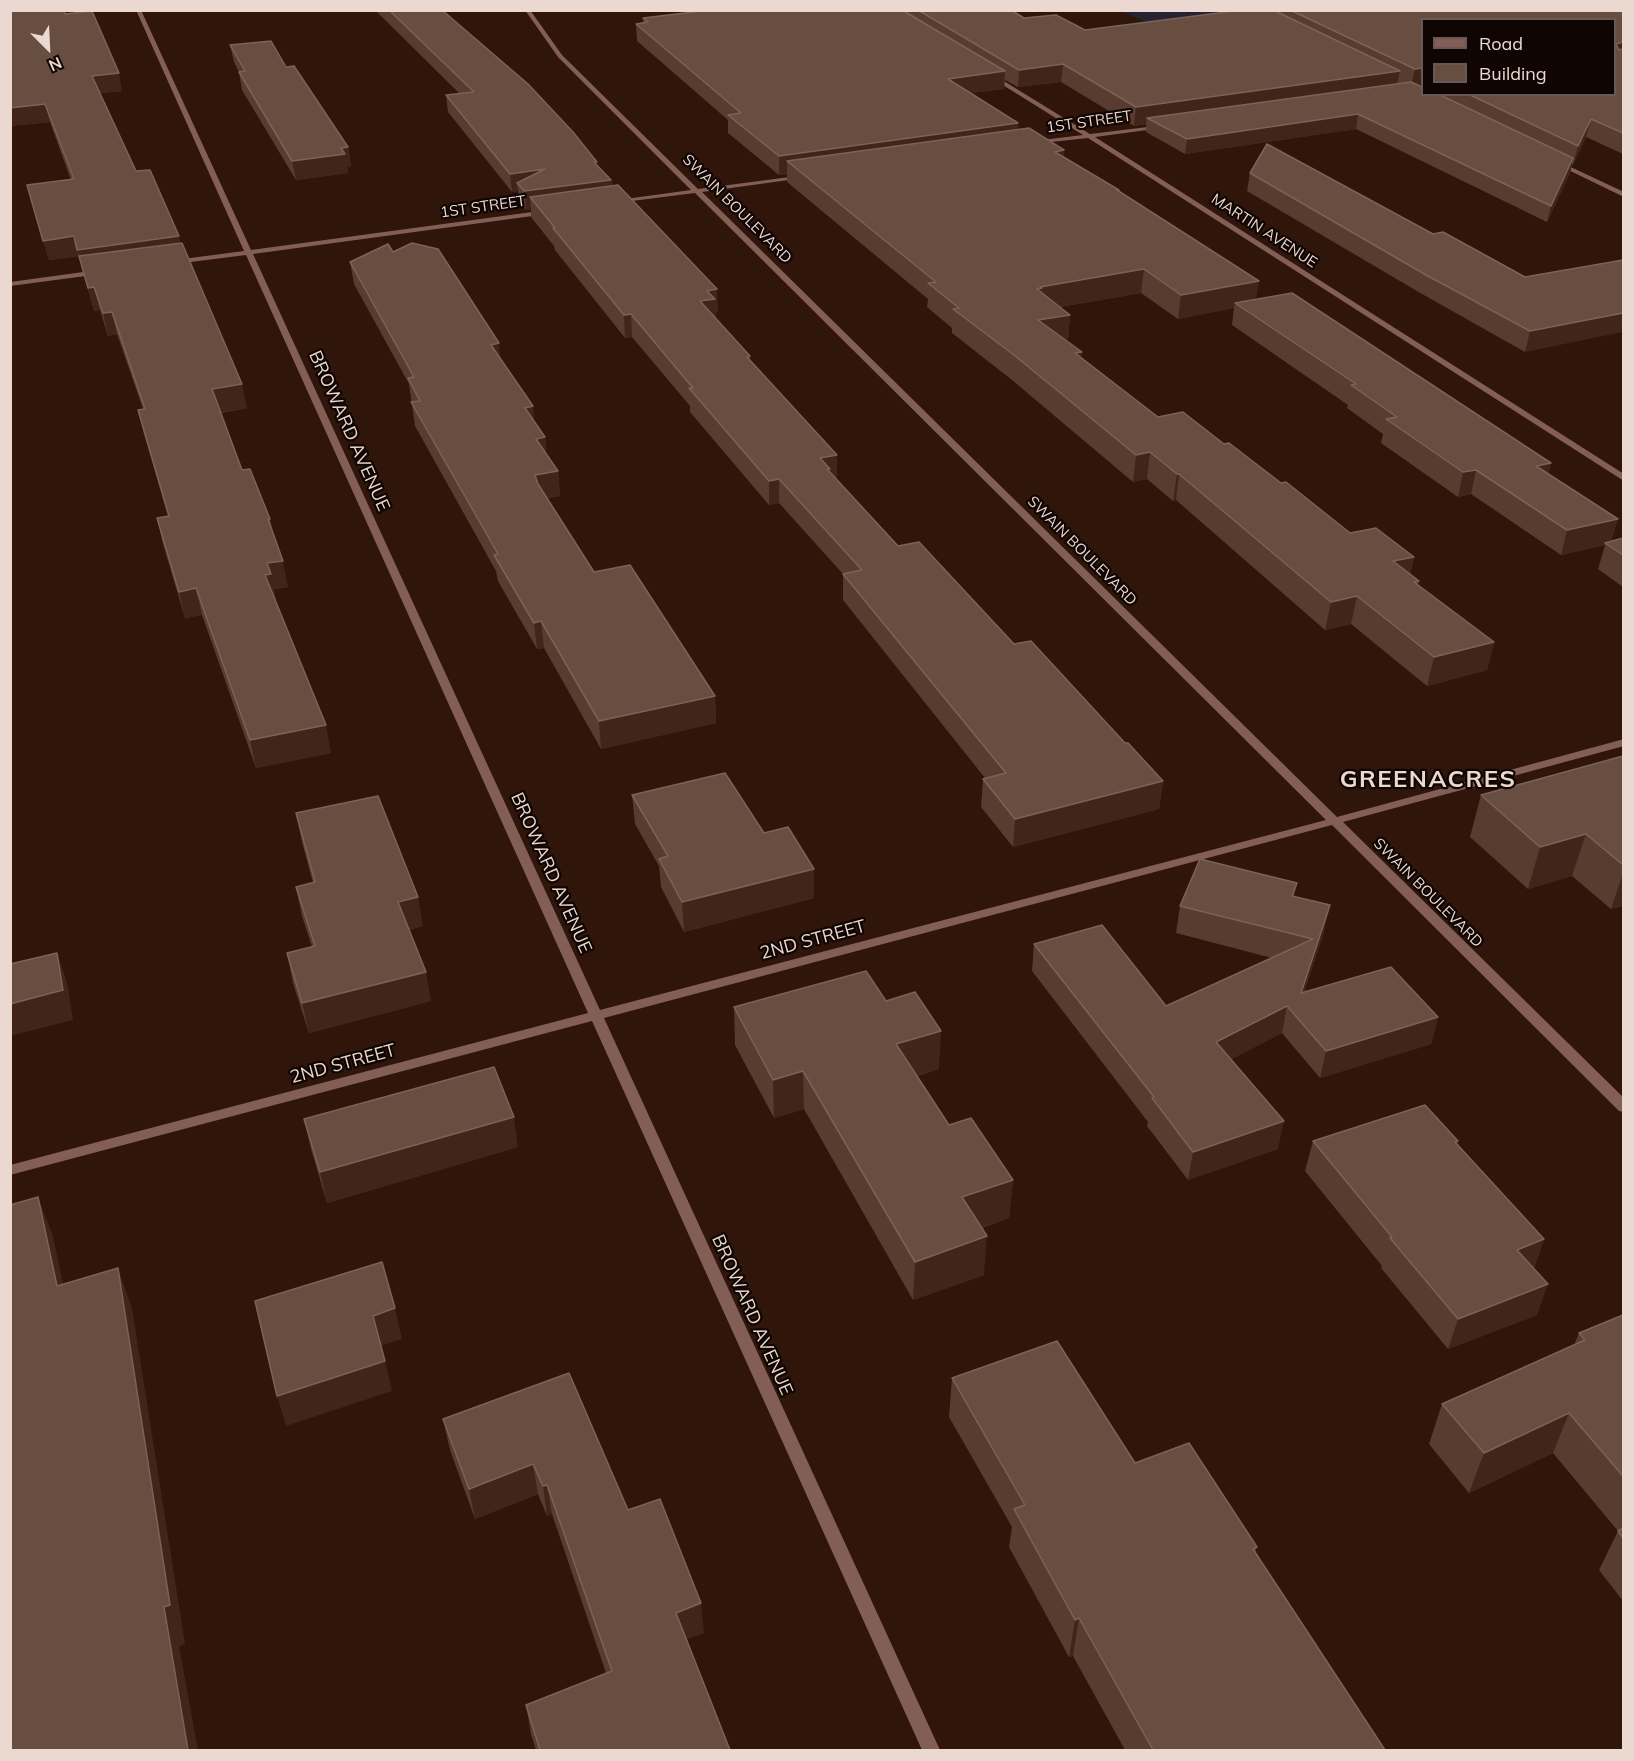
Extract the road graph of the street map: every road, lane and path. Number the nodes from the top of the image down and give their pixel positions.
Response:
1 (138, 10) edge
2 (527, 10) edge
3 (983, 71) edge
4 (1169, 125) edge
5 (1090, 135) junction
6 (1030, 144) edge
7 (1550, 160) edge
8 (808, 176) edge
9 (697, 191) junction
10 (1623, 195) edge
11 (611, 203) edge
12 (552, 211) edge
13 (249, 252) junction
14 (170, 263) edge
15 (102, 272) edge
16 (10, 284) edge
17 (1623, 478) edge
18 (1623, 742) edge
19 (1334, 821) junction
20 (596, 1016) junction
21 (1623, 1107) edge
22 (10, 1170) edge
23 (931, 1750) edge

1 - 13 street, BROWARD AVENUE
2 - 9 street, SWAIN BOULEVARD
3 - 5 street, MARTIN AVENUE
4 - 5 street, 1ST STREET
5 - 6 street, 1ST STREET
5 - 17 street, MARTIN AVENUE
7 - 10 street
8 - 9 street
9 - 11 street
9 - 19 street, SWAIN BOULEVARD
12 - 13 street, 1ST STREET
13 - 14 street, 1ST STREET
13 - 20 street, BROWARD AVENUE
15 - 16 street
18 - 19 street, 2ND STREET
19 - 20 street, 2ND STREET
19 - 21 street, SWAIN BOULEVARD
20 - 22 street, 2ND STREET
20 - 23 street, BROWARD AVENUE

